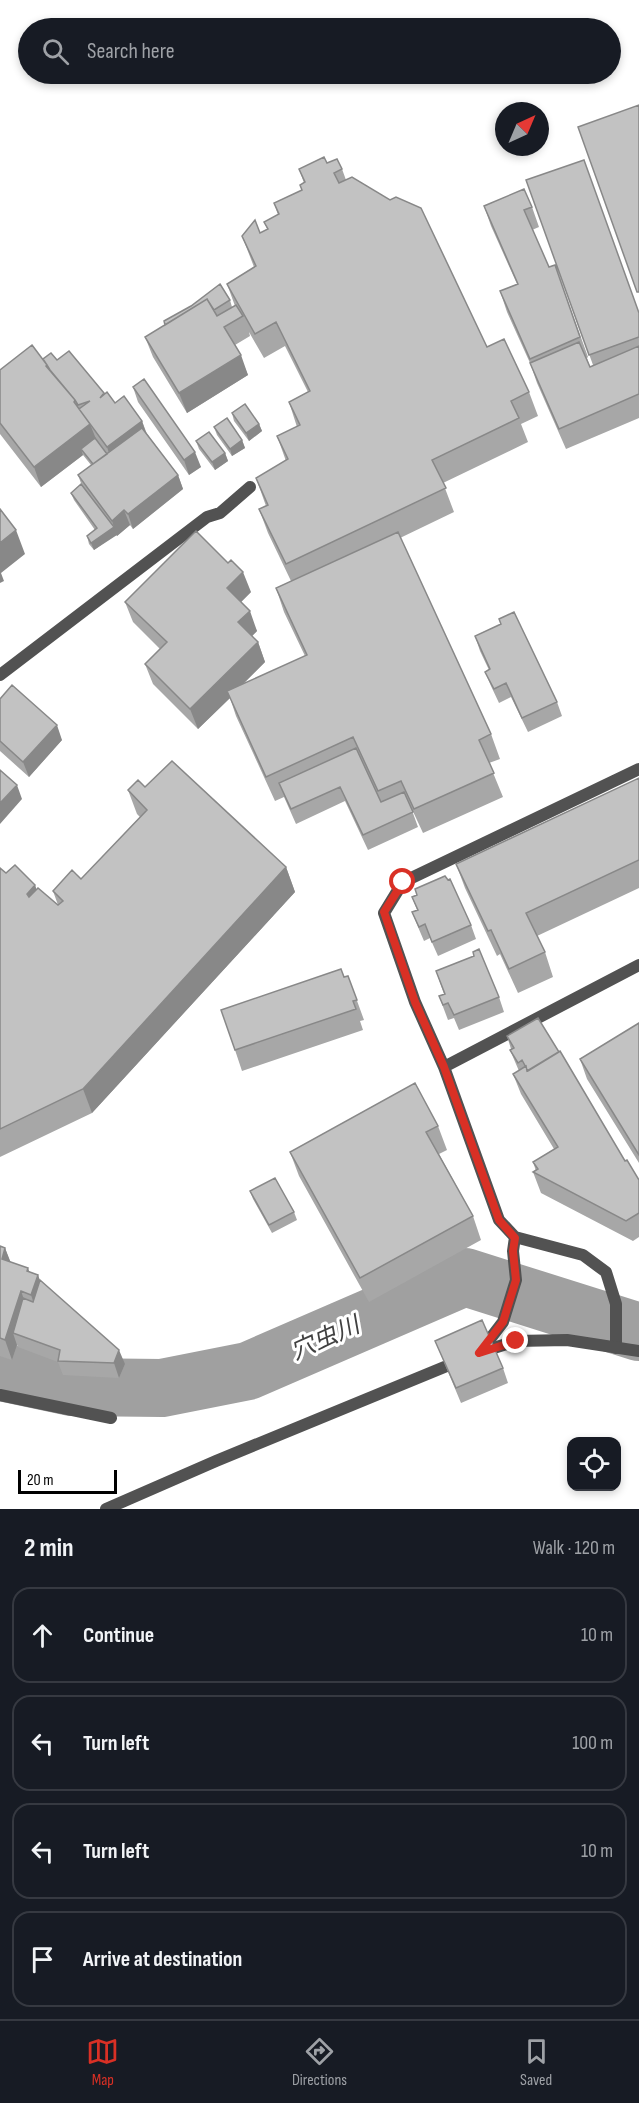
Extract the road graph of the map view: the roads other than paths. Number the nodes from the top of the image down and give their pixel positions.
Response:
1 (250, 487) dead end
2 (0, 675) edge
3 (639, 769) edge
4 (639, 964) edge
5 (444, 1067) junction
6 (515, 1238) junction
7 (616, 1348) junction
8 (639, 1351) edge
9 (479, 1353) junction
10 (0, 1395) edge
11 (111, 1418) dead end
12 (106, 1509) edge

1 - 2 street
3 - 5 street
4 - 5 street
5 - 6 street
6 - 7 street
6 - 9 street
7 - 8 street
7 - 9 street
9 - 12 street
10 - 11 street

